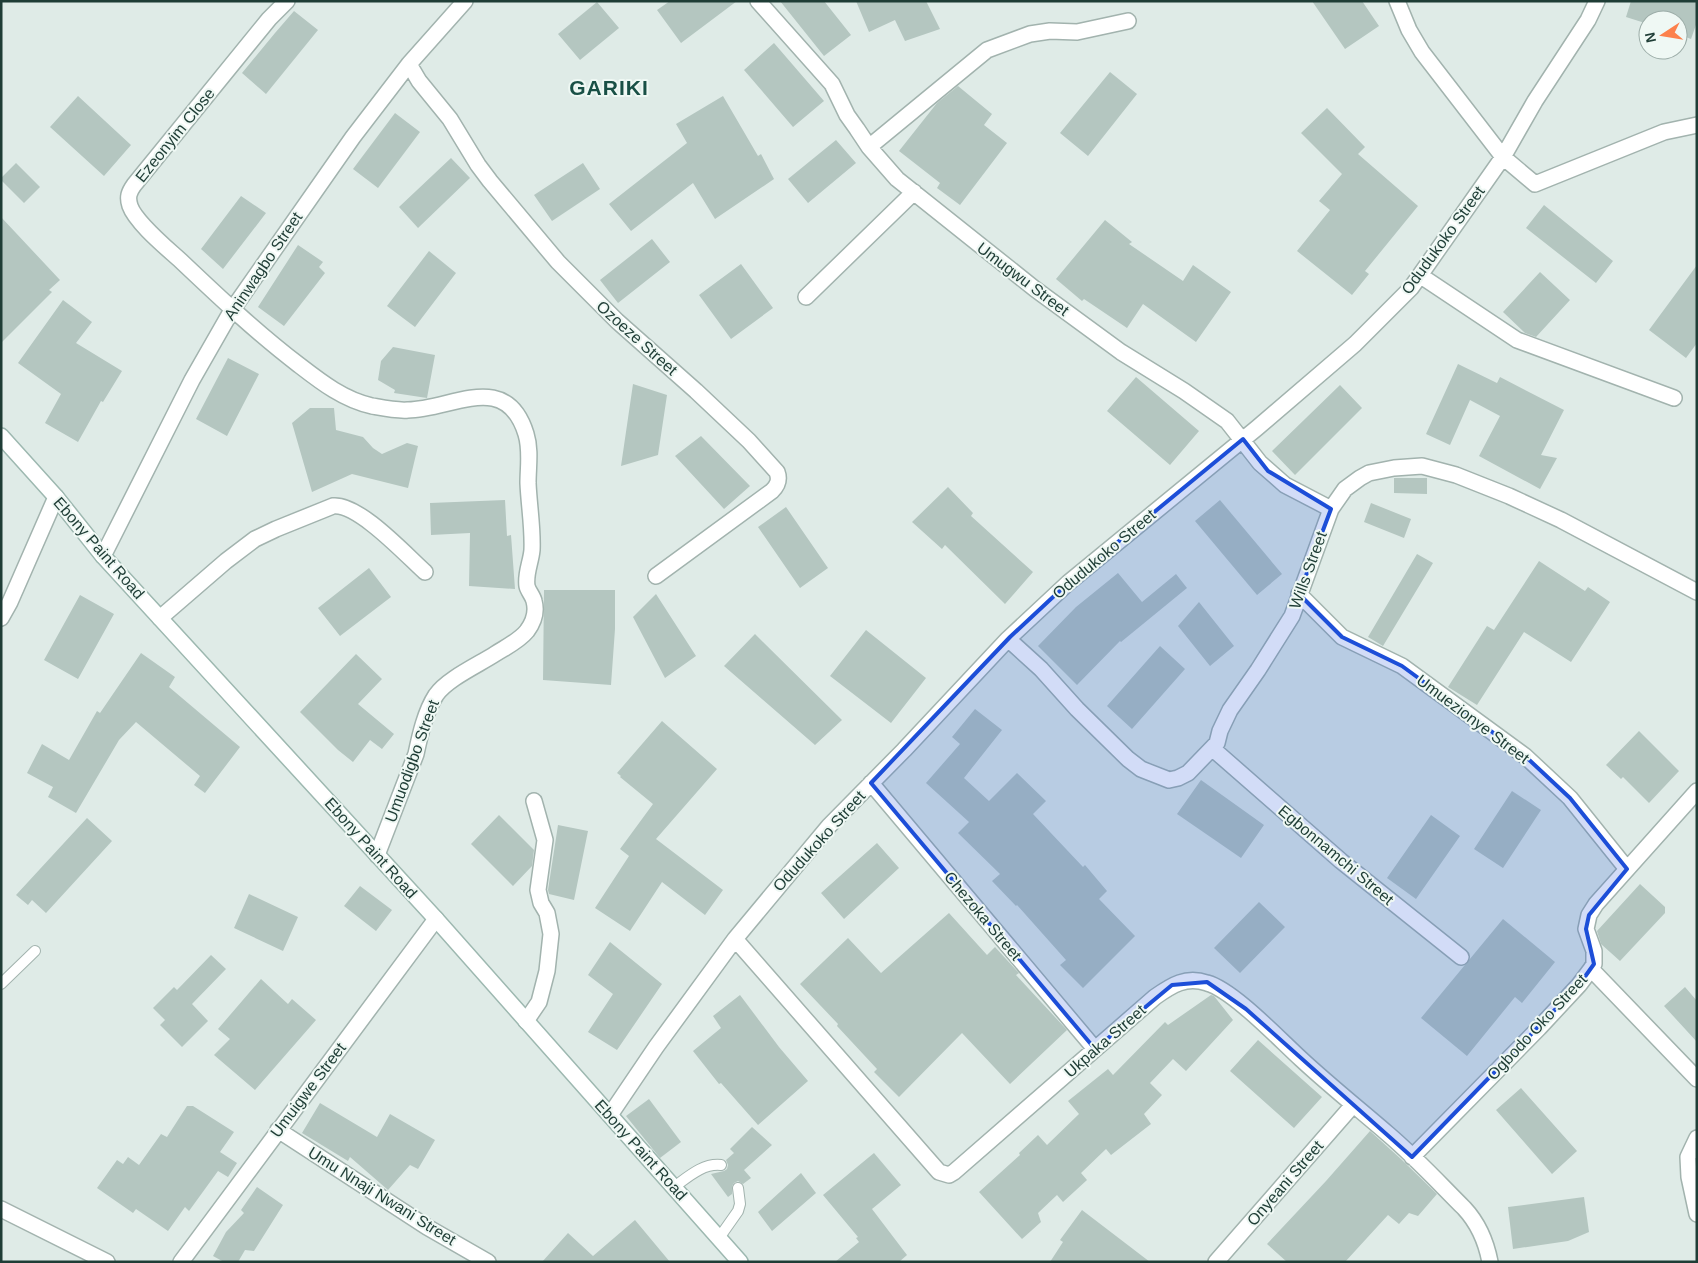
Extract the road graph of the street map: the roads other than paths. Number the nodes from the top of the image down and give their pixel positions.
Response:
1 (287, 1) edge
2 (465, 1) edge
3 (758, 1) edge
4 (1397, 1) edge
5 (1597, 1) edge
6 (1128, 21) dead end
7 (408, 64) junction
8 (1697, 125) edge
9 (870, 147) junction
10 (1503, 156) junction
11 (914, 192) junction
12 (1421, 276) junction
13 (806, 297) dead end
14 (232, 310) junction
15 (1674, 398) dead end
16 (1, 436) edge
17 (1242, 439) junction
18 (56, 497) junction
19 (1331, 509) junction
20 (103, 556) junction
21 (425, 572) dead end
22 (656, 576) dead end
23 (1697, 592) edge
24 (1299, 594) junction
25 (1, 618) edge
26 (160, 618) junction
27 (1008, 639) junction
28 (1213, 750) junction
29 (871, 783) junction
30 (1697, 791) edge
31 (534, 801) dead end
32 (377, 855) junction
33 (1627, 869) junction
34 (436, 919) junction
35 (734, 939) junction
36 (35, 951) dead end
37 (1461, 958) dead end
38 (1591, 969) junction
39 (1, 984) edge
40 (526, 1021) junction
41 (1095, 1049) junction
42 (1697, 1079) edge
43 (1353, 1105) junction
44 (610, 1115) junction
45 (278, 1130) junction
46 (1697, 1138) edge
47 (1412, 1156) junction
48 (721, 1165) dead end
49 (674, 1187) junction
50 (738, 1188) dead end
51 (1, 1209) edge
52 (1697, 1214) edge
53 (719, 1238) junction
54 (107, 1262) edge
55 (181, 1262) edge
56 (488, 1262) edge
57 (740, 1262) edge
58 (1216, 1262) edge
59 (1490, 1262) edge

1 - 14 street, Ezeonyim Close
2 - 7 street, Aninwagbo Street
3 - 9 street, Umugwu Street
4 - 10 street
5 - 10 street, Odudukoko Street
6 - 9 street
7 - 14 street, Aninwagbo Street
7 - 22 street, Ozoeze Street
8 - 10 street
9 - 11 street, Umugwu Street
10 - 12 street, Odudukoko Street
11 - 13 street
11 - 17 street, Umugwu Street
12 - 15 street
12 - 17 street, Odudukoko Street
14 - 20 street, Aninwagbo Street
14 - 32 street, Umuodigbo Street
16 - 18 street, Ebony Paint Road
17 - 19 street, Umugwu Street
17 - 27 street, Odudukoko Street
18 - 20 street, Ebony Paint Road
18 - 25 street
19 - 23 street, Wills Street
19 - 24 street, Wills Street
20 - 26 street, Ebony Paint Road
21 - 26 street
24 - 28 street, Wills Street
24 - 33 street, Umuezionye Street
26 - 32 street, Ebony Paint Road
27 - 28 street, Wills Street
27 - 29 street, Odudukoko Street
28 - 37 street, Egbonnamchi Street
29 - 35 street, Odudukoko Street
29 - 41 street, Chezoka Street
30 - 33 street, Ogbodo Oko Street
31 - 40 street
32 - 34 street, Ebony Paint Road
33 - 38 street, Ogbodo Oko Street
34 - 40 street, Ebony Paint Road
34 - 45 street, Umuigwe Street
35 - 41 street, Ukpaka Street
35 - 44 street, Odudukoko Street
36 - 39 lane
38 - 42 street
38 - 47 street, Ogbodo Oko Street
40 - 44 street, Ebony Paint Road
41 - 43 street, Ukpaka Street
43 - 47 street, Ukpaka Street
43 - 58 street, Onyeani Street
44 - 49 street, Ebony Paint Road
45 - 55 street, Umuigwe Street
45 - 56 street, Umu Nnaji Nwani Street
46 - 52 street
47 - 59 street, Ukpaka Street
48 - 49 lane
49 - 53 street, Ebony Paint Road
50 - 53 lane
51 - 54 street
53 - 57 street, Ebony Paint Road

